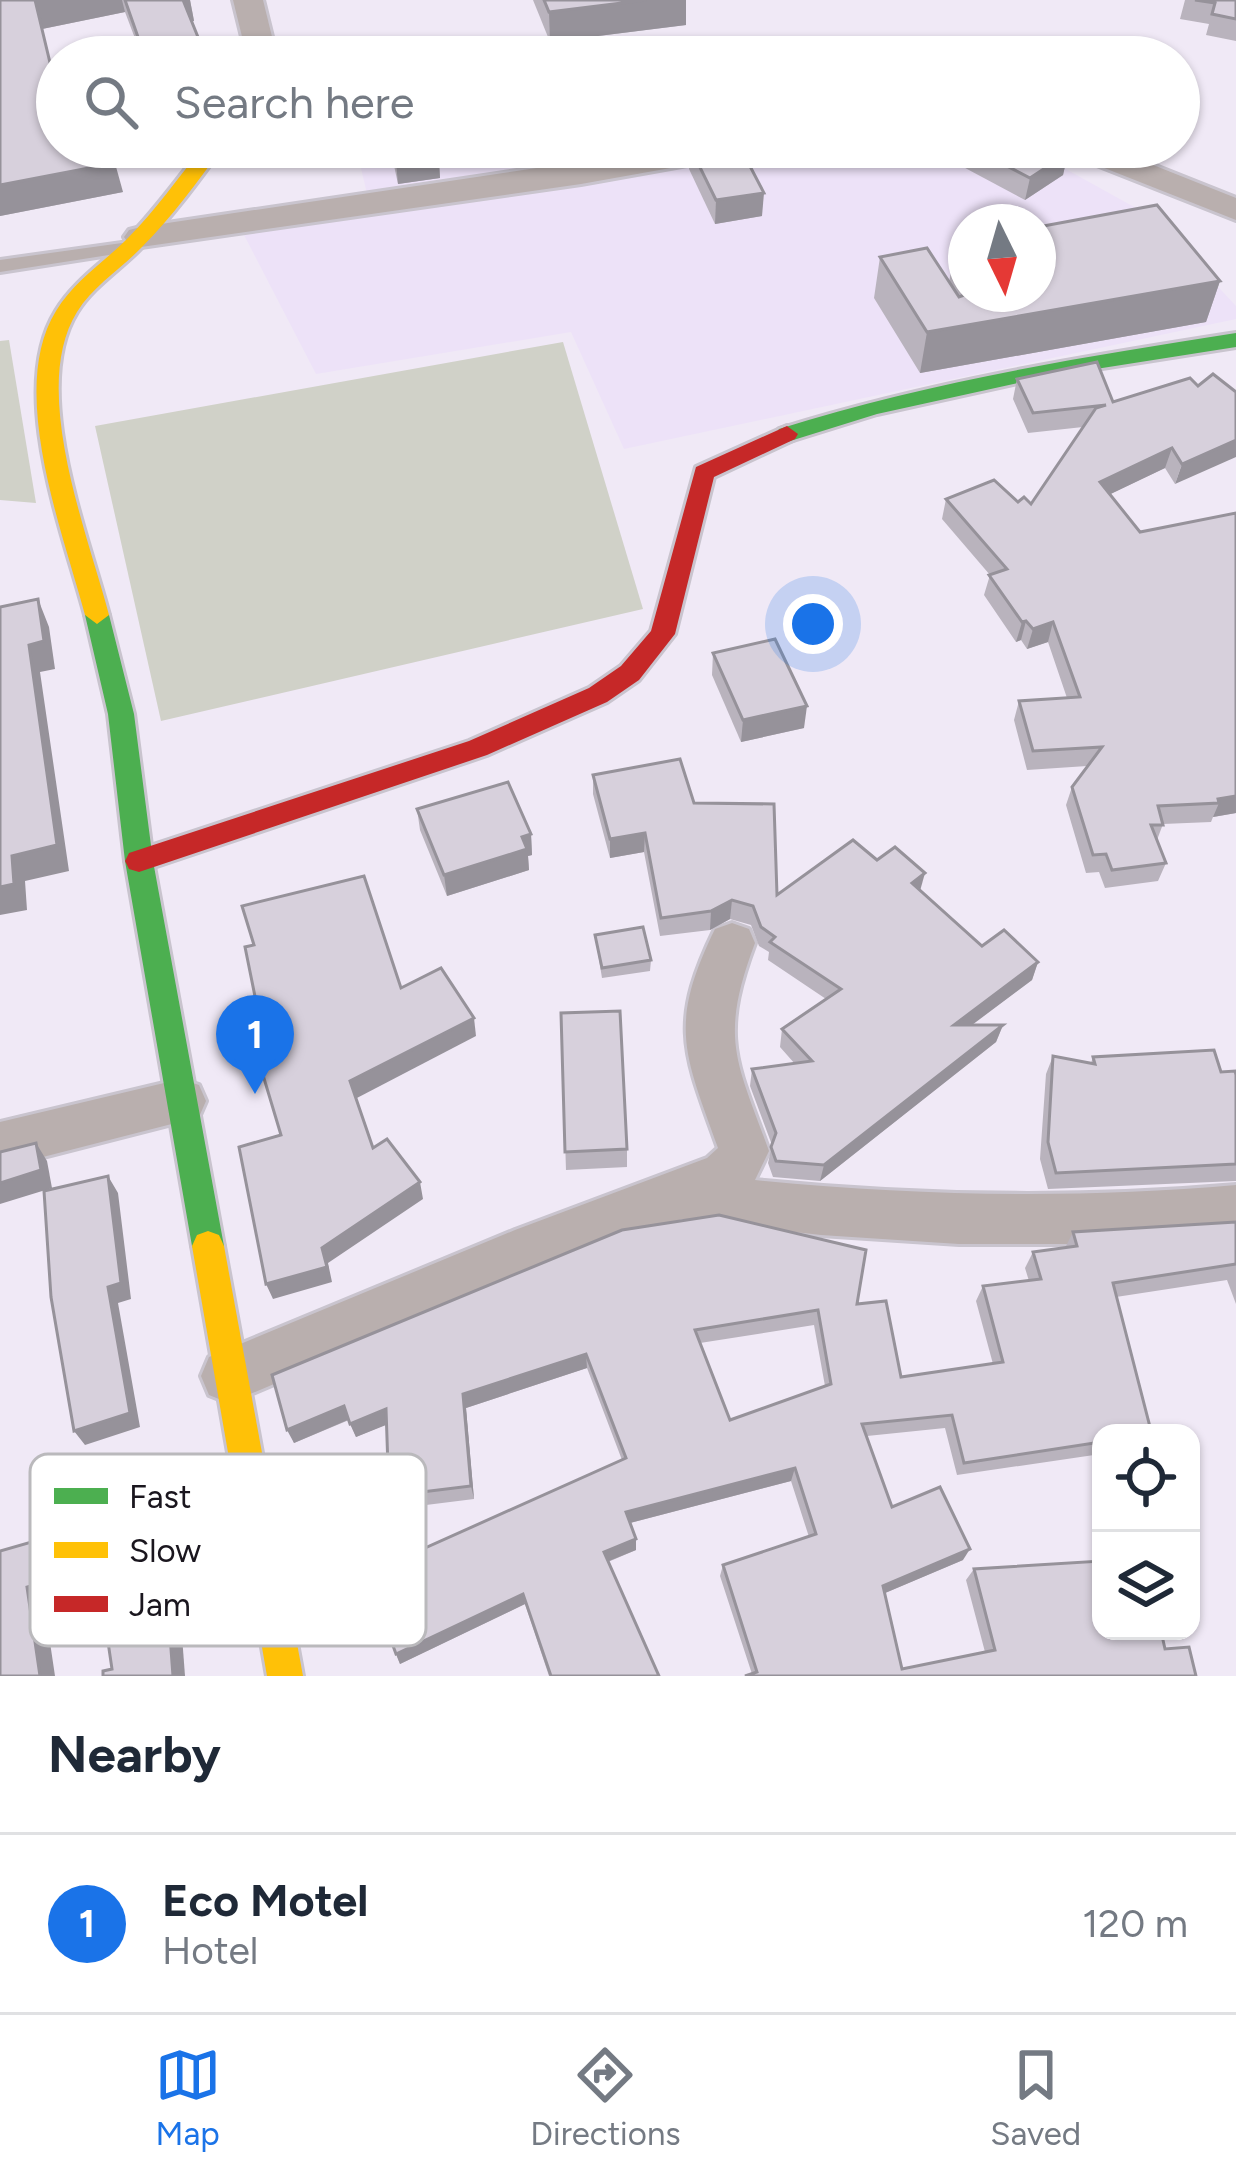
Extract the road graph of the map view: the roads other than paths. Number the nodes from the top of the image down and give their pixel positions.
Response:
1 (248, 0) edge
2 (257, 36) edge
3 (195, 168) edge
4 (615, 168) edge
5 (1132, 168) edge
6 (1236, 210) edge
7 (132, 242) junction
8 (0, 266) edge
9 (1236, 340) edge
10 (139, 861) junction
11 (732, 943) dead end
12 (181, 1101) junction
13 (0, 1145) edge
14 (674, 1193) junction
15 (1236, 1209) edge
16 (229, 1376) junction
17 (244, 1454) edge
18 (279, 1646) edge
19 (285, 1676) edge

1 - 2 street
3 - 7 street
4 - 7 street
5 - 6 street
7 - 8 lane
7 - 10 street
9 - 10 street
10 - 12 street
11 - 14 street
12 - 13 street
12 - 16 street
14 - 15 street
14 - 16 street
16 - 17 street
18 - 19 street

